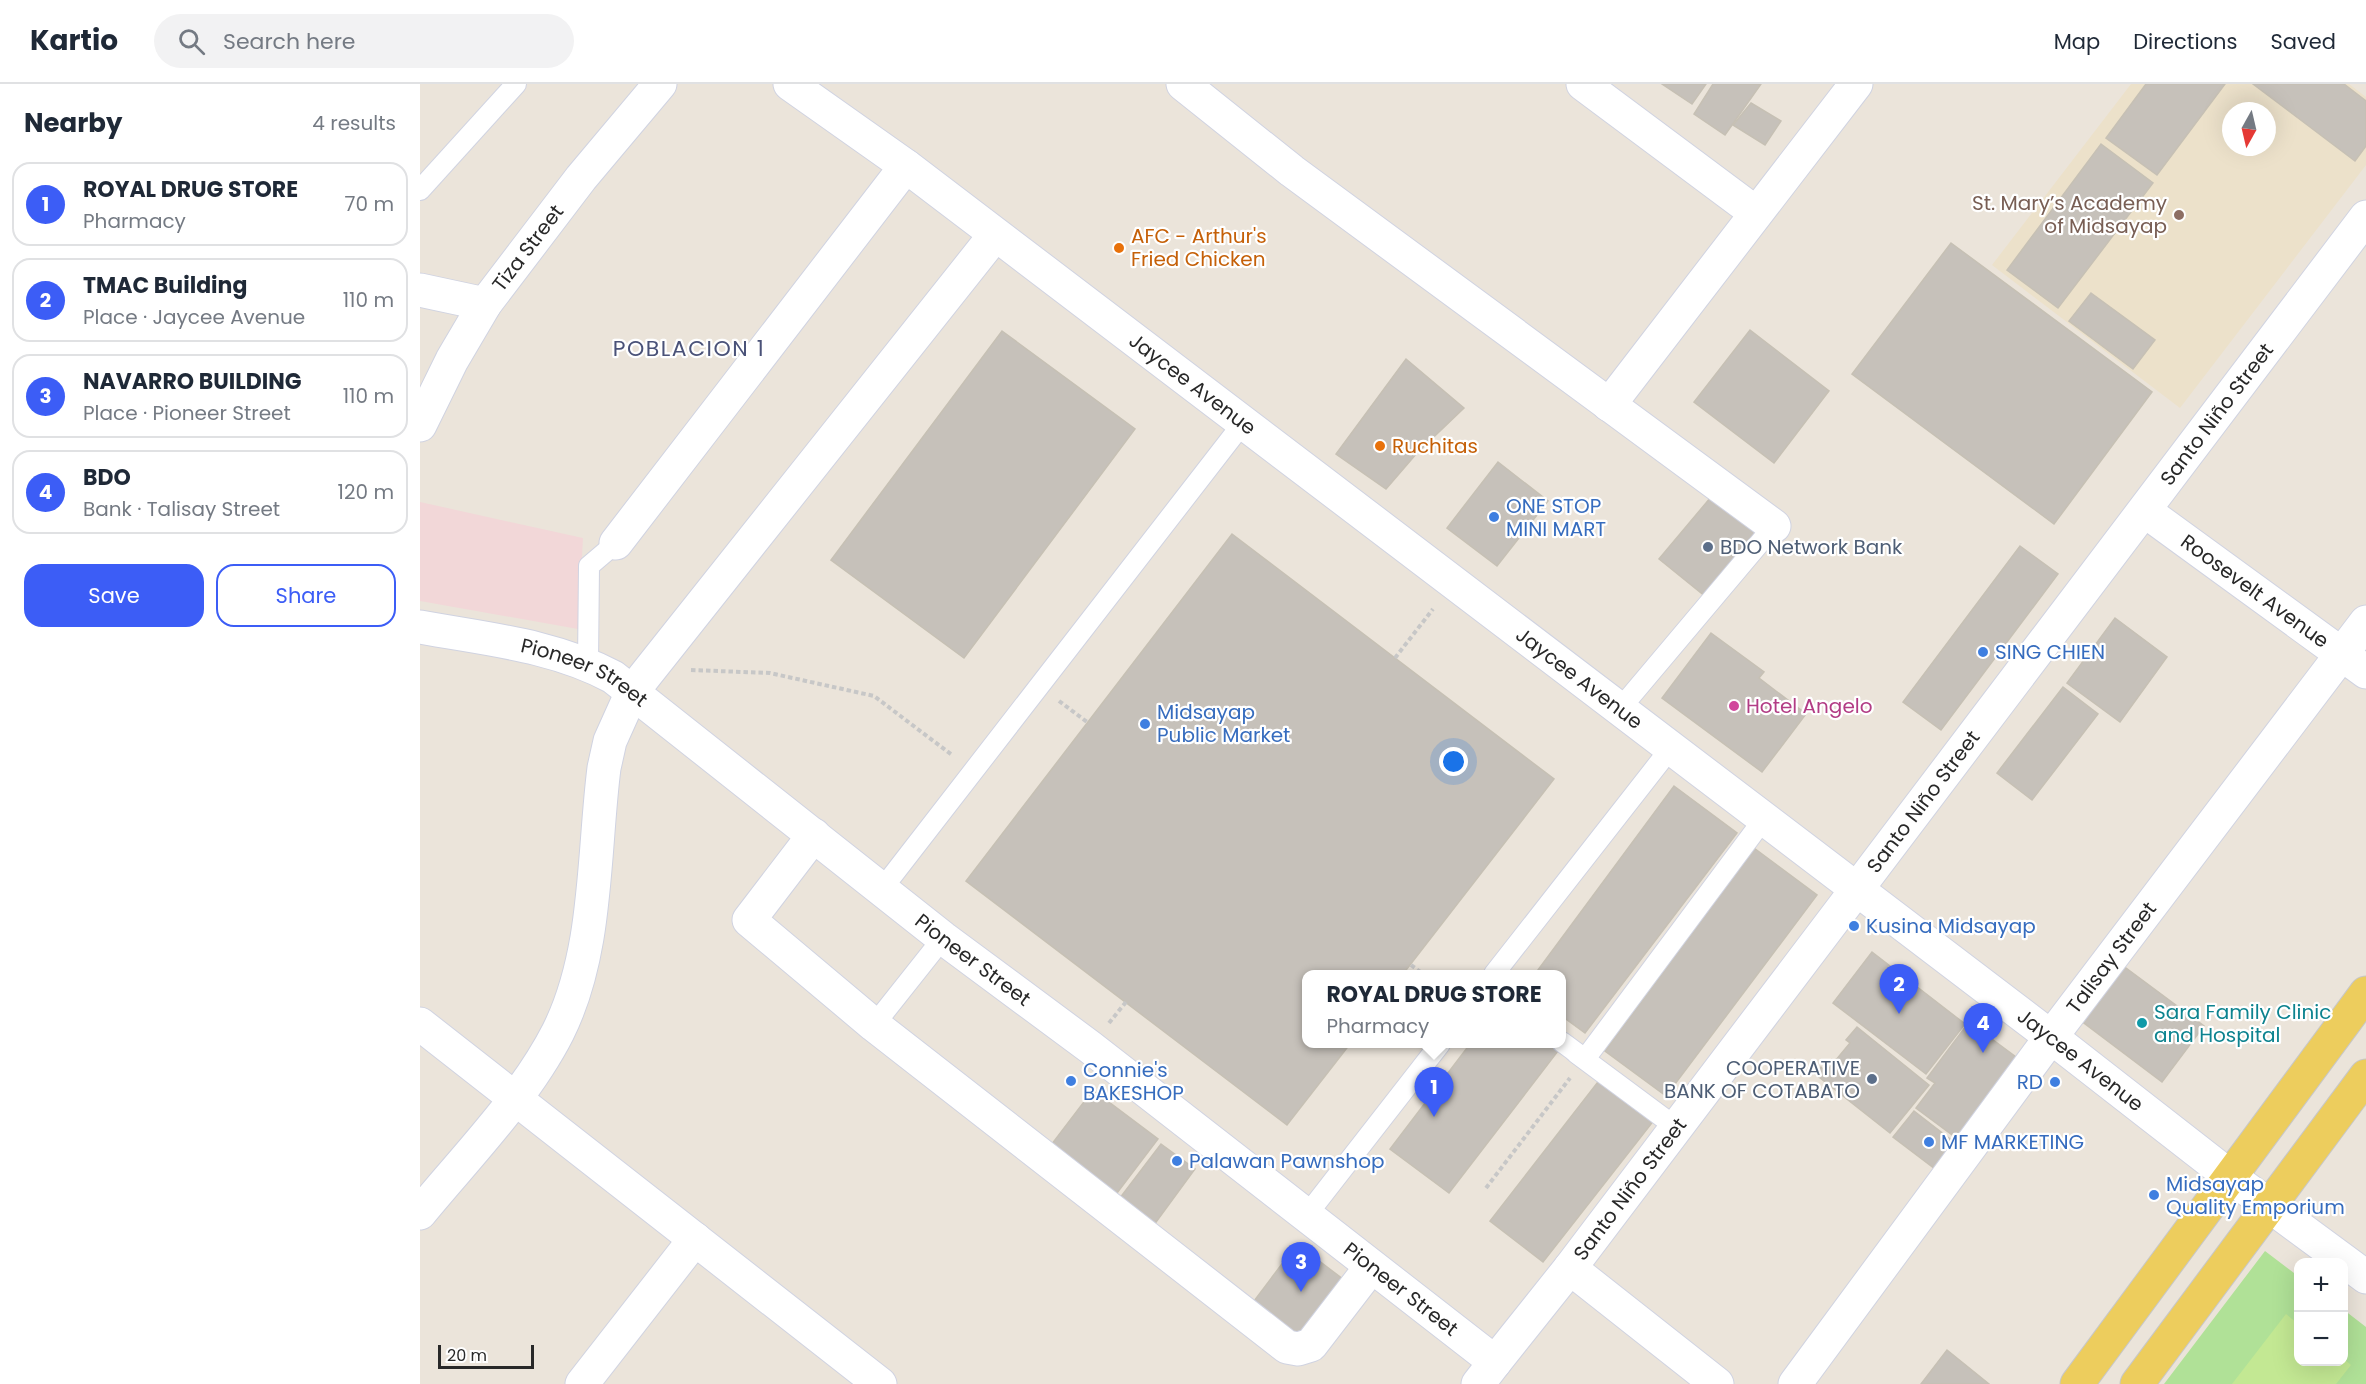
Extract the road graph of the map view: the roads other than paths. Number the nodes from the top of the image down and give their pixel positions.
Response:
1 (516, 84) edge
2 (660, 84) edge
3 (790, 84) edge
4 (1183, 84) edge
5 (1583, 84) edge
6 (1856, 84) edge
7 (906, 166) junction
8 (420, 190) edge
9 (1756, 213) junction
10 (2366, 218) edge
11 (995, 235) junction
12 (420, 290) edge
13 (485, 304) junction
14 (1609, 405) junction
15 (1243, 423) junction
16 (420, 425) edge
17 (2145, 511) junction
18 (1774, 526) joint
19 (616, 543) joint
20 (2366, 622) edge
21 (420, 627) edge
22 (588, 663) junction
23 (2354, 663) edge
24 (632, 692) junction
25 (1618, 710) junction
26 (1670, 749) junction
27 (1763, 820) junction
28 (814, 836) junction
29 (882, 889) junction
30 (1856, 891) junction
31 (943, 938) junction
32 (1498, 970) edge
33 (2366, 993) edge
34 (420, 1024) edge
35 (874, 1025) junction
36 (2051, 1037) junction
37 (1566, 1045) edge
38 (1566, 1045) edge
39 (1437, 1048) edge
40 (2366, 1076) edge
41 (514, 1098) junction
42 (1677, 1128) junction
43 (2232, 1178) junction
44 (2268, 1204) junction
45 (420, 1213) edge
46 (1306, 1216) junction
47 (695, 1239) junction
48 (1371, 1268) junction
49 (1570, 1268) junction
50 (2366, 1277) edge
51 (1486, 1373) edge
52 (582, 1384) edge
53 (880, 1384) edge
54 (1717, 1384) edge
55 (1795, 1384) edge
56 (2077, 1384) edge
57 (2137, 1384) edge

1 - 8 lane
2 - 13 street, Tiza Street
3 - 7 street, Jaycee Avenue
4 - 14 street
5 - 9 street
6 - 9 street
7 - 11 street, Jaycee Avenue
7 - 19 street
9 - 14 street
10 - 17 street, Santo Niño Street
11 - 15 street, Jaycee Avenue
11 - 24 street
12 - 13 street
13 - 16 street, Tiza Street
14 - 18 street
15 - 25 street, Jaycee Avenue
15 - 29 lane
17 - 23 street, Roosevelt Avenue
17 - 30 street, Santo Niño Street
18 - 25 lane
19 - 22 lane
20 - 23 street, Talisay Street
21 - 22 street, Pioneer Street
22 - 24 street, Pioneer Street
23 - 36 street, Talisay Street
24 - 28 street, Pioneer Street
24 - 41 street
25 - 26 street, Jaycee Avenue
26 - 27 street, Jaycee Avenue
26 - 32 lane
27 - 30 street, Jaycee Avenue
27 - 37 lane
28 - 29 street, Pioneer Street
28 - 35 street
29 - 31 street, Pioneer Street
30 - 36 street, Jaycee Avenue
30 - 42 street, Santo Niño Street
31 - 35 lane
31 - 46 street, Pioneer Street
33 - 43 main road
34 - 41 street
35 - 48 street
36 - 43 street, Jaycee Avenue
36 - 55 street, Talisay Street
38 - 42 lane
39 - 46 lane
40 - 44 main road
41 - 45 street
41 - 47 street
42 - 49 street, Santo Niño Street
43 - 44 street, Jaycee Avenue
43 - 56 main road
44 - 50 street, Jaycee Avenue
44 - 57 main road
46 - 48 street, Pioneer Street
47 - 52 street
47 - 53 street
48 - 51 street, Pioneer Street
49 - 51 street, Santo Niño Street
49 - 54 street

